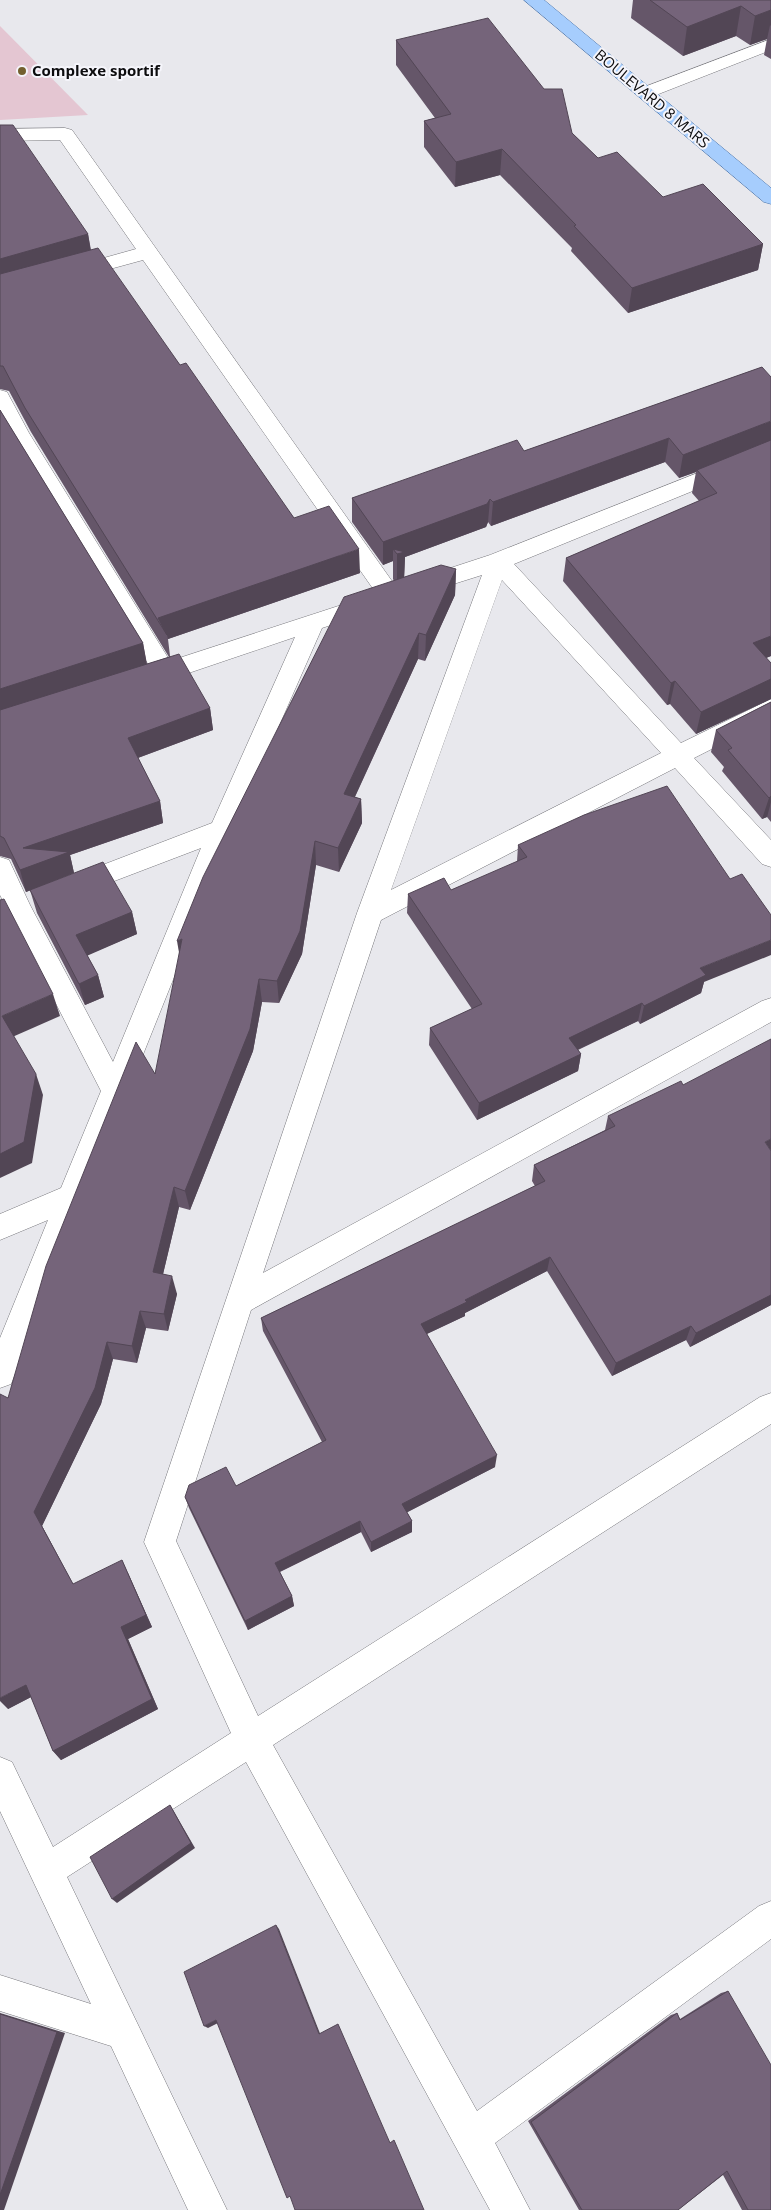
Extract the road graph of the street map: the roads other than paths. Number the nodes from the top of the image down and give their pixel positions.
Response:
1 (533, 0) edge
2 (771, 44) edge
3 (645, 93) junction
4 (0, 136) edge
5 (771, 198) edge
6 (148, 252) junction
7 (0, 293) edge
8 (0, 397) edge
9 (9, 436) edge
10 (771, 451) edge
11 (498, 560) junction
12 (391, 597) junction
13 (313, 623) junction
14 (165, 672) junction
15 (128, 684) edge
16 (771, 708) edge
17 (677, 755) junction
18 (221, 830) junction
19 (771, 857) edge
20 (0, 867) edge
21 (27, 904) edge
22 (370, 913) junction
23 (771, 1009) edge
24 (115, 1091) junction
25 (72, 1197) junction
26 (0, 1227) edge
27 (239, 1301) junction
28 (0, 1374) edge
29 (771, 1407) edge
30 (251, 1739) junction
31 (0, 1774) edge
32 (46, 1871) junction
33 (771, 1918) edge
34 (0, 1993) edge
35 (123, 2032) junction
36 (471, 2138) junction
37 (208, 2210) edge
38 (512, 2210) edge

1 - 3 main road, BOULEVARD 8 MARS
2 - 3 street
3 - 5 main road, BOULEVARD 8 MARS
4 - 6 street
6 - 7 street
6 - 12 street
8 - 9 street
9 - 14 street
10 - 11 street
11 - 12 street
11 - 17 street
11 - 22 street
12 - 13 street
13 - 14 street
13 - 18 street
14 - 15 street
16 - 17 street
17 - 19 street
17 - 22 street
18 - 21 street
18 - 24 street
20 - 21 street
21 - 24 street
22 - 27 street
23 - 27 street
24 - 25 street
25 - 26 street
25 - 28 street
27 - 30 street
29 - 30 street
30 - 32 street
30 - 36 street
31 - 32 street
32 - 35 street
33 - 36 street
34 - 35 street
35 - 37 street
36 - 38 street

